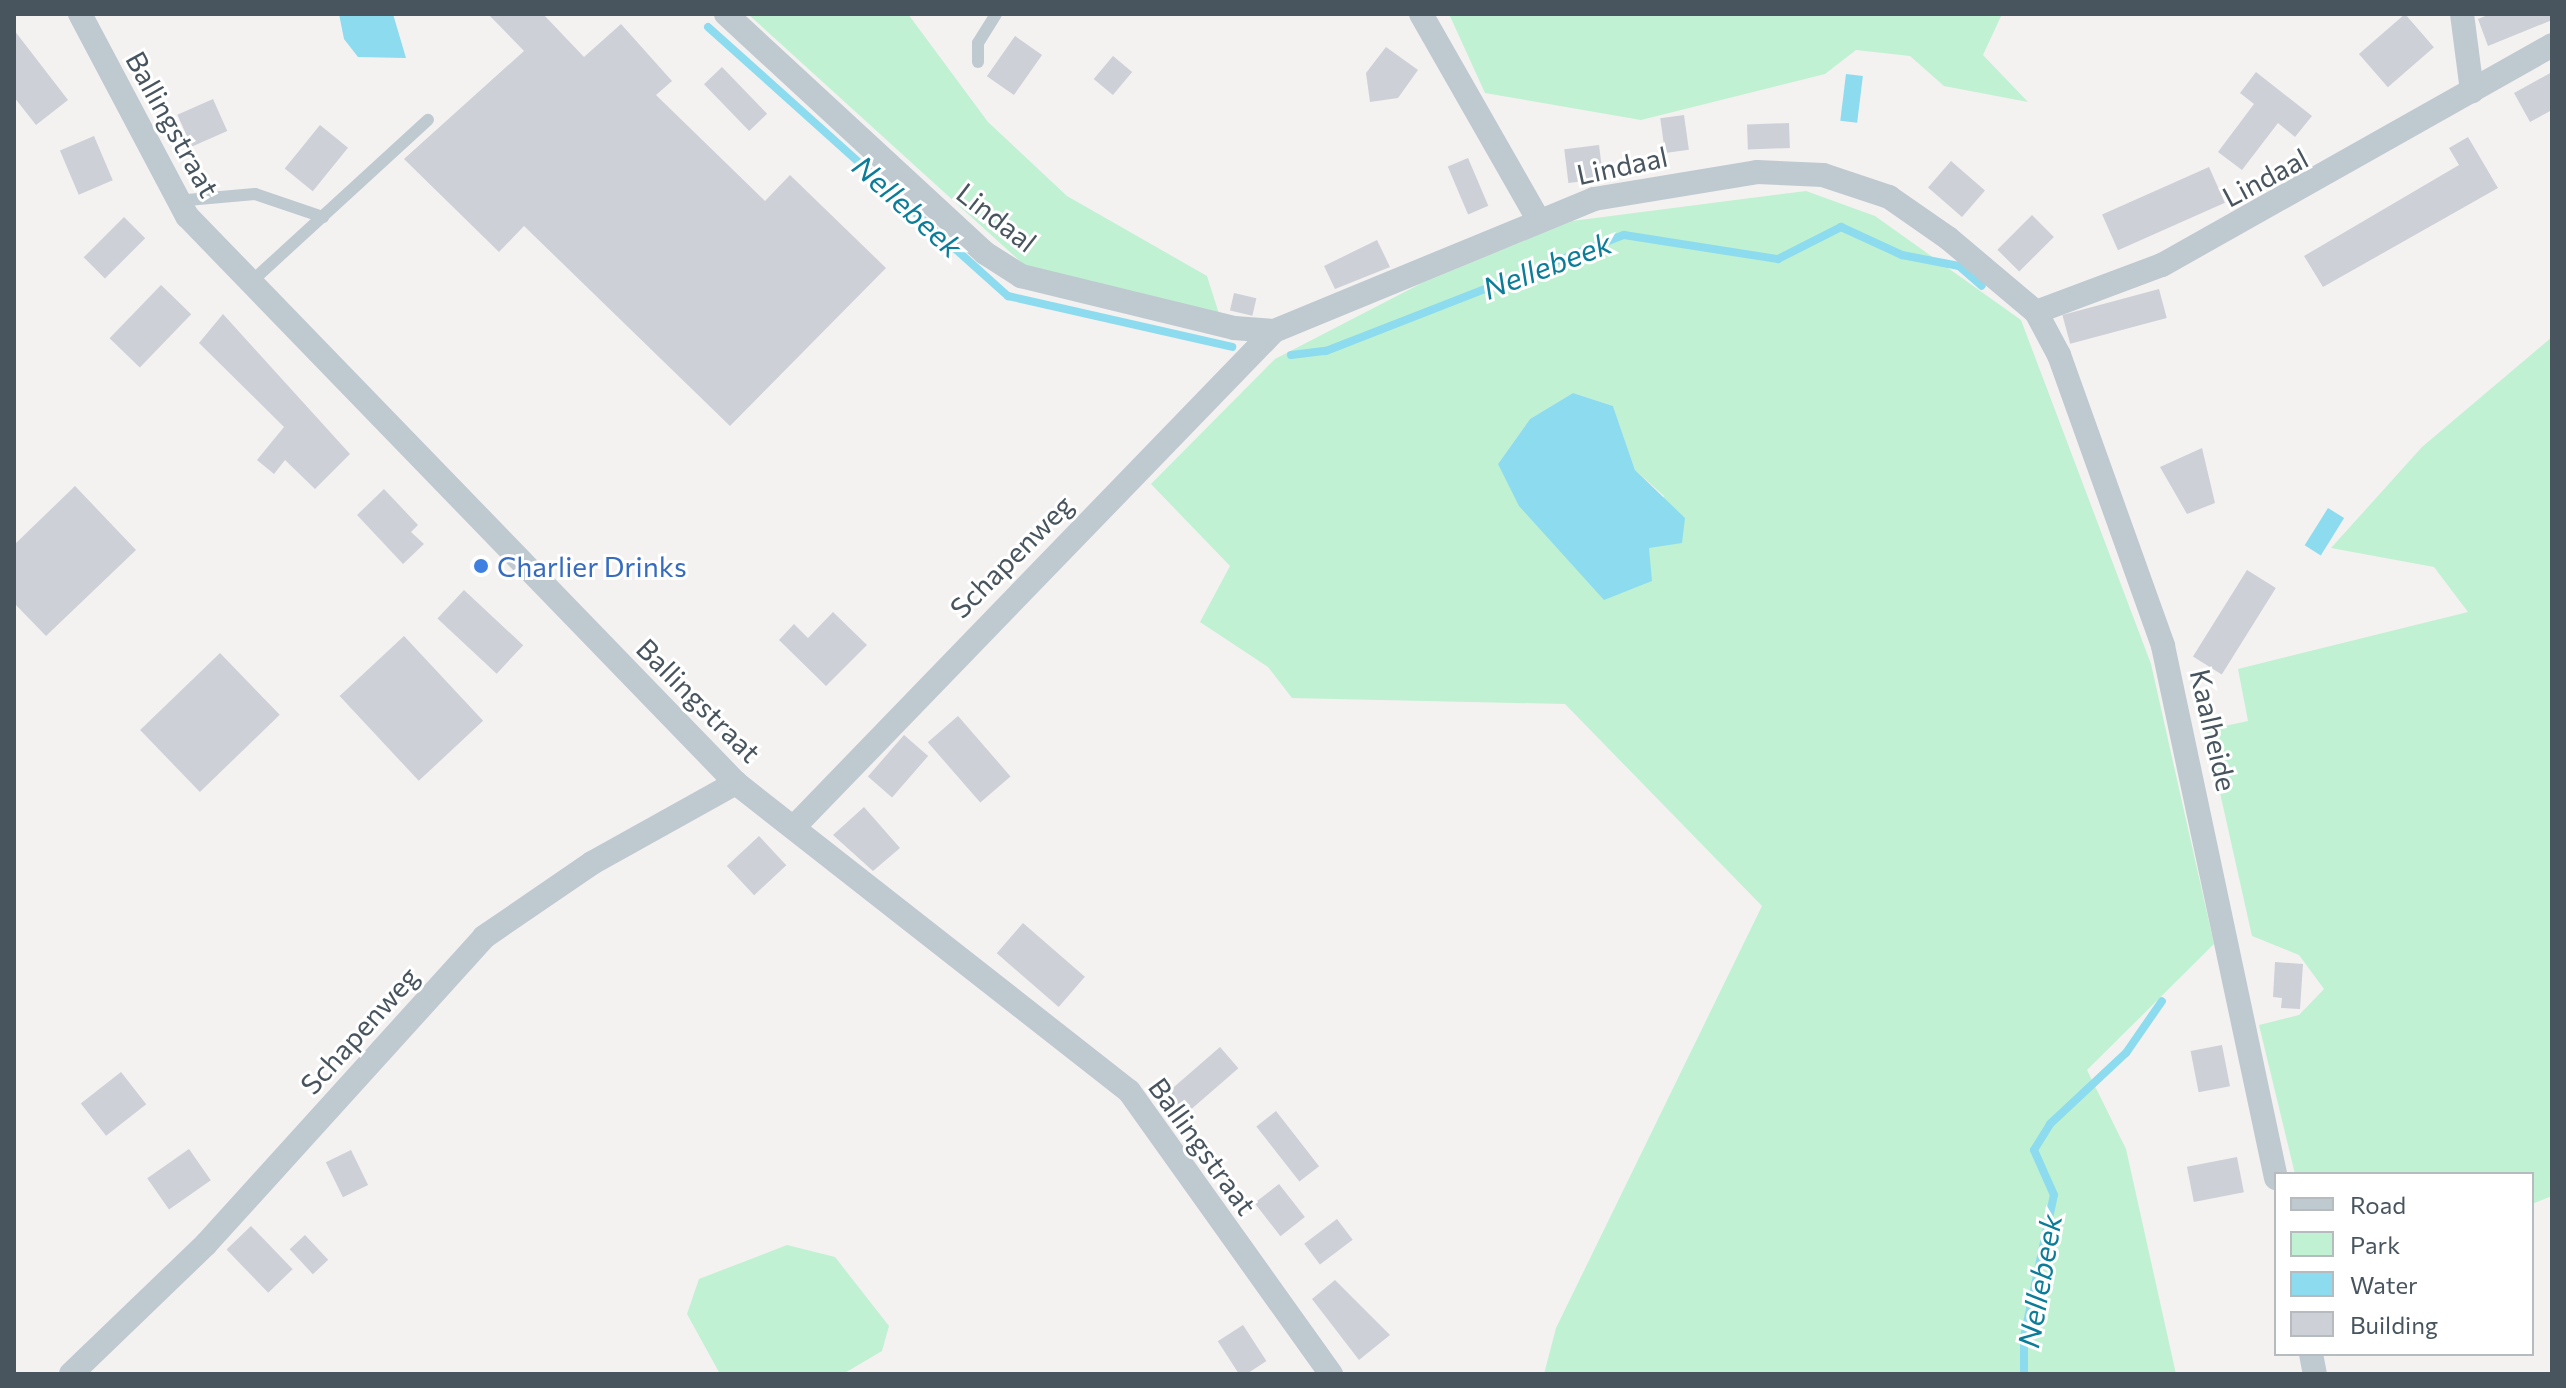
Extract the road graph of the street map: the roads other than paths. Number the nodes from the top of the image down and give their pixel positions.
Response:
1 (80, 14) edge
2 (726, 14) edge
3 (996, 14) edge
4 (1421, 14) edge
5 (2462, 14) edge
6 (2552, 45) edge
7 (978, 62) dead end
8 (2472, 91) junction
9 (428, 120) dead end
10 (176, 201) junction
11 (323, 217) junction
12 (1537, 217) junction
13 (251, 282) junction
14 (2036, 312) junction
15 (1274, 331) junction
16 (736, 783) junction
17 (794, 827) junction
18 (2275, 1172) edge
19 (71, 1374) edge
20 (1331, 1374) edge

1 - 10 street, Ballingstraat
2 - 15 street, Lindaal
3 - 7 lane
4 - 12 street
5 - 8 street
6 - 8 street, Lindaal
8 - 14 street, Lindaal
9 - 11 lane
10 - 11 lane
10 - 13 street, Ballingstraat
11 - 13 lane
12 - 14 street, Lindaal
12 - 15 street, Lindaal
13 - 16 street, Ballingstraat
14 - 18 street, Kaalheide
15 - 17 street, Schapenweg
16 - 17 street, Ballingstraat
16 - 19 street, Schapenweg
17 - 20 street, Ballingstraat

